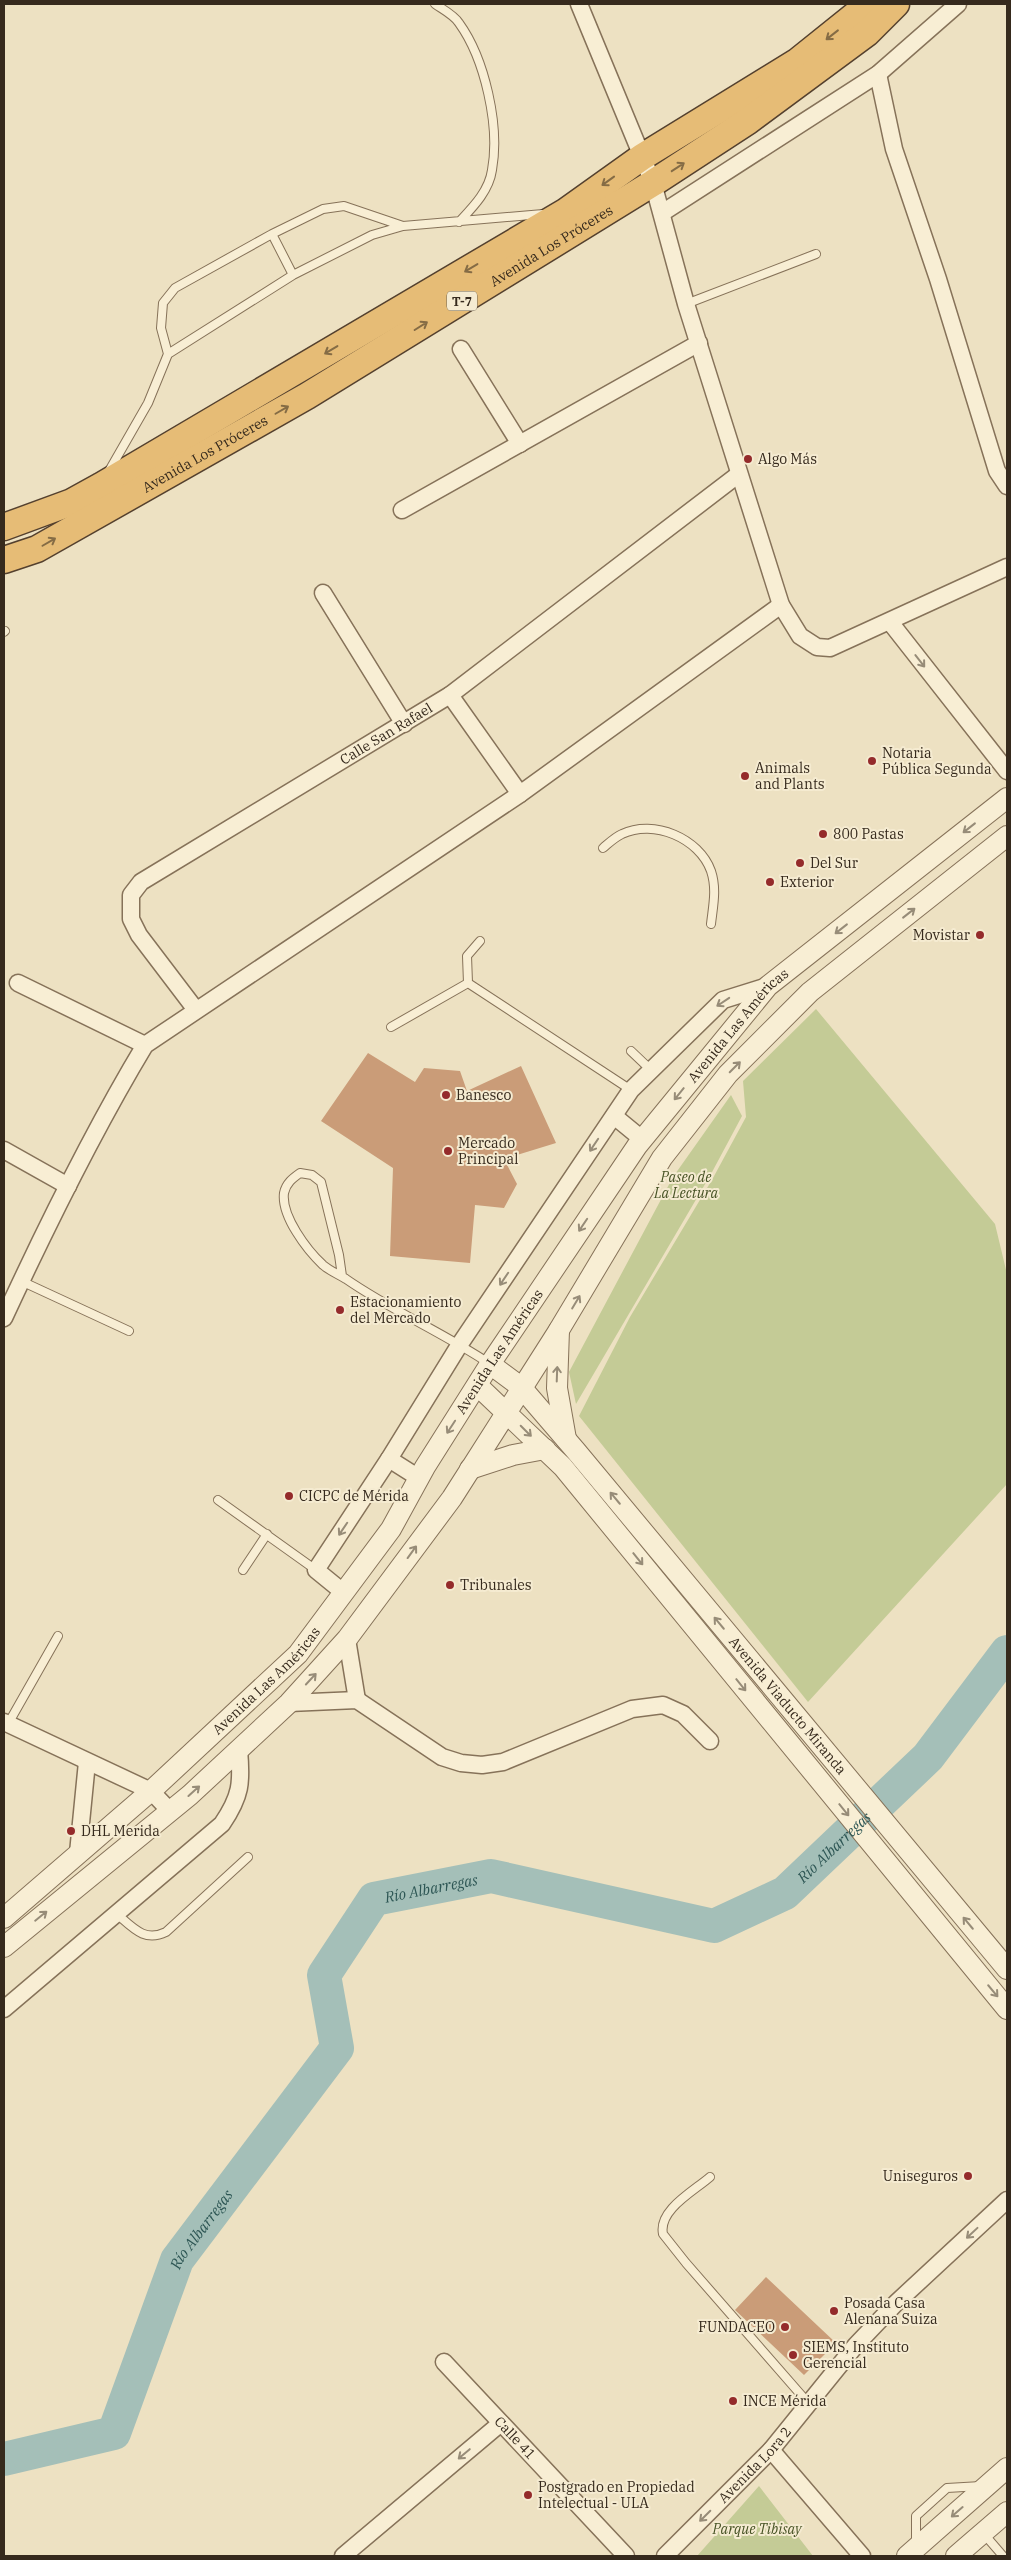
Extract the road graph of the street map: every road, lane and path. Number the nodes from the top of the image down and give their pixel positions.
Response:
1 (434, 4) edge
2 (579, 4) edge
3 (896, 4) edge
4 (958, 4) edge
5 (867, 5) edge
6 (878, 74) junction
7 (642, 157) junction
8 (653, 183) junction
9 (565, 212) junction
10 (662, 214) junction
11 (459, 222) junction
12 (403, 226) junction
13 (272, 234) junction
14 (816, 254) dead end
15 (293, 275) junction
16 (686, 304) junction
17 (699, 343) junction
18 (461, 349) dead end
19 (168, 354) junction
20 (520, 444) junction
21 (738, 474) junction
22 (101, 486) junction
23 (1007, 486) edge
24 (402, 510) dead end
25 (4, 527) edge
26 (4, 560) edge
27 (1007, 567) edge
28 (323, 593) dead end
29 (781, 606) junction
30 (890, 622) junction
31 (450, 695) junction
32 (404, 724) junction
33 (1007, 771) edge
34 (520, 794) junction
35 (1007, 798) edge
36 (1007, 836) edge
37 (603, 848) dead end
38 (710, 924) dead end
39 (480, 941) dead end
40 (18, 983) dead end
41 (468, 983) junction
42 (768, 986) junction
43 (196, 1010) junction
44 (391, 1027) dead end
45 (145, 1045) junction
46 (631, 1051) dead end
47 (650, 1070) junction
48 (631, 1090) junction
49 (614, 1116) junction
50 (642, 1139) junction
51 (4, 1150) edge
52 (68, 1186) junction
53 (342, 1276) junction
54 (21, 1281) junction
55 (4, 1318) edge
56 (559, 1330) junction
57 (129, 1331) dead end
58 (460, 1344) junction
59 (490, 1364) junction
60 (478, 1386) junction
61 (521, 1387) junction
62 (508, 1412) junction
63 (571, 1445) junction
64 (544, 1449) junction
65 (389, 1459) junction
66 (470, 1469) junction
67 (419, 1478) junction
68 (218, 1500) dead end
69 (267, 1534) junction
70 (243, 1570) dead end
71 (316, 1570) junction
72 (343, 1592) junction
73 (58, 1636) dead end
74 (347, 1639) junction
75 (357, 1700) junction
76 (289, 1703) junction
77 (6, 1723) edge
78 (710, 1742) dead end
79 (239, 1750) junction
80 (87, 1762) junction
81 (151, 1791) junction
82 (170, 1811) junction
83 (78, 1853) junction
84 (248, 1857) dead end
85 (118, 1915) junction
86 (4, 1918) edge
87 (4, 1947) edge
88 (1003, 1965) edge
89 (4, 2009) edge
90 (1007, 2009) edge
91 (710, 2177) dead end
92 (1007, 2200) edge
93 (444, 2362) dead end
94 (809, 2404) junction
95 (501, 2423) junction
96 (771, 2450) junction
97 (1007, 2468) edge
98 (1007, 2512) edge
99 (982, 2533) junction
100 (912, 2552) edge
101 (343, 2556) edge
102 (626, 2556) edge
103 (664, 2556) edge
104 (862, 2556) edge
105 (956, 2556) edge
106 (1003, 2556) edge

1 - 11 lane
2 - 7 street
8 -> 3 highway, Avenida Los Próceres / T-7
4 - 6 street
5 -> 7 highway, Avenida Los Próceres / T-7
6 - 10 street
6 - 23 street
7 - 8 street
7 -> 9 highway, Avenida Los Próceres / T-7
8 - 10 street
26 -> 8 highway, Avenida Los Próceres / T-7
9 - 11 lane
9 -> 22 highway, Avenida Los Próceres / T-7
10 - 16 street
11 - 12 lane
12 - 13 lane
12 - 15 lane
13 - 15 lane
13 - 19 lane
14 - 16 lane
15 - 19 lane
16 - 17 street
17 - 20 street
17 - 21 street
18 - 20 street
19 - 22 lane
20 - 24 street
21 - 29 street
21 - 31 street, Calle San Rafael
22 - 25 highway, Avenida Los Próceres / T-7
27 - 30 street
28 - 32 street
29 - 30 street
29 - 34 street
30 -> 33 street
31 - 32 street, Calle San Rafael
31 - 34 street
32 - 43 street, Calle San Rafael
34 - 43 street
35 -> 42 street, Avenida Las Américas
56 -> 36 street, Avenida Las Américas
37 - 38 lane
39 - 41 lane
40 - 45 street
41 - 44 lane
41 - 48 lane
42 -> 47 street
42 -> 50 street, Avenida Las Américas
43 - 45 street
45 - 52 street
46 - 47 lane
47 - 48 street
48 - 49 street
49 - 50 street
49 -> 58 street
50 -> 59 street, Avenida Las Américas
51 - 52 street
52 - 54 street
53 - 53 lane
53 - 58 lane
54 - 55 street
54 - 57 lane
56 - 61 street, Avenida Las Américas
63 -> 56 street
58 - 59 lane
58 - 65 street
59 - 60 street, Avenida Las Américas
59 - 61 street, Avenida Viaducto Miranda
60 - 62 street, Avenida Viaducto Miranda
60 -> 67 street, Avenida Las Américas
61 - 62 street, Avenida Las Américas
61 - 63 street, Avenida Viaducto Miranda
62 -> 64 street, Avenida Viaducto Miranda
62 - 66 street, Avenida Las Américas
88 -> 63 street, Avenida Viaducto Miranda
64 - 66 street
64 -> 90 street, Avenida Viaducto Miranda
65 - 67 street
65 -> 71 street
74 -> 66 street, Avenida Las Américas
67 - 72 street, Avenida Las Américas
68 - 69 lane
69 - 70 lane
69 - 71 lane
71 - 72 street
72 - 81 street, Avenida Las Américas
73 - 77 lane
74 - 75 street
76 -> 74 street, Avenida Las Américas
75 - 76 street
75 - 78 street
76 - 79 street, Avenida Las Américas
77 - 80 street
82 -> 79 street, Avenida Las Américas
79 - 85 street
80 - 81 street
80 - 83 street
81 - 82 street
81 - 83 street, Avenida Las Américas
87 -> 82 street, Avenida Las Américas
83 - 86 street, Avenida Las Américas
84 - 85 lane
85 - 89 street
91 - 94 lane
92 -> 94 street, Avenida Lora 2
93 - 95 street, Calle 41
94 - 96 street, Avenida Lora 2
95 -> 101 street
95 - 102 street, Calle 41
96 -> 103 street, Avenida Lora 2
96 - 104 street
97 -> 100 street
98 - 99 street
99 - 105 street
99 - 106 lane

